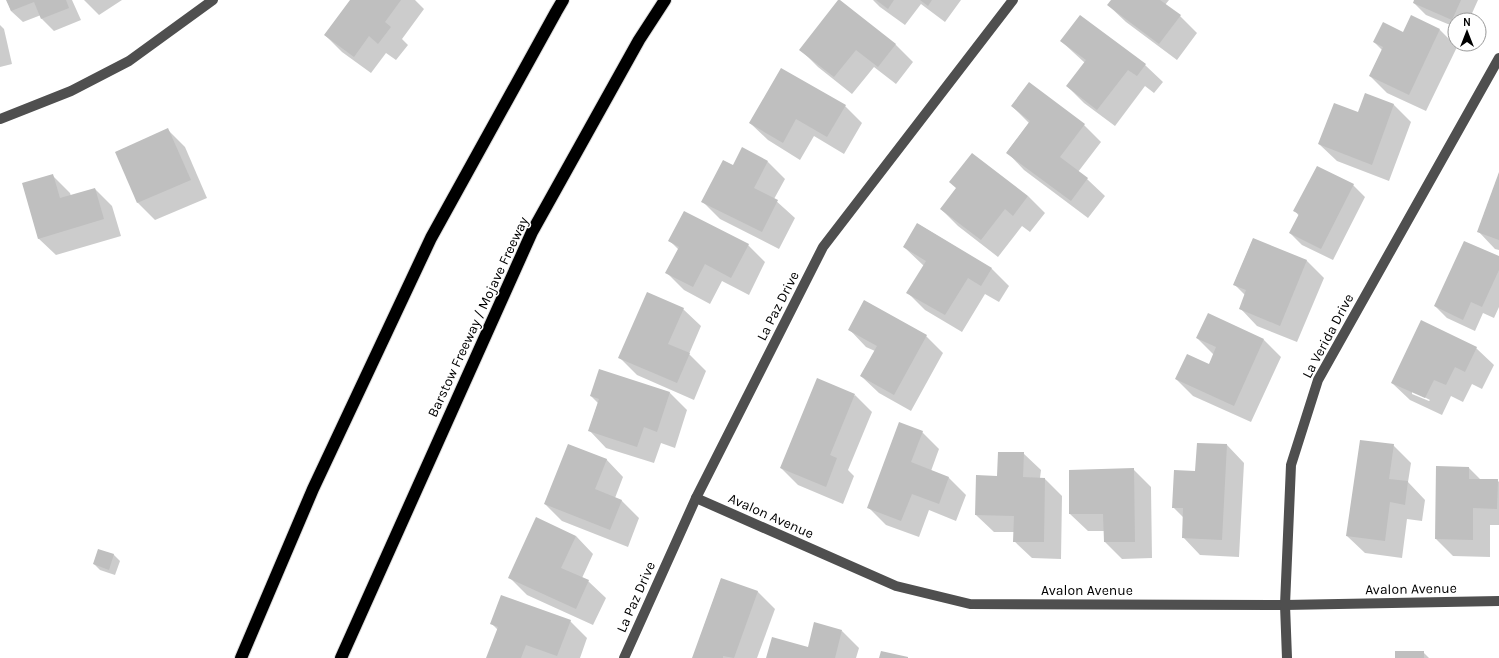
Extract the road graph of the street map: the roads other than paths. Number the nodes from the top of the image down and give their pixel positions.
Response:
1 (213, 0) edge
2 (563, 0) edge
3 (664, 0) edge
4 (1013, 0) edge
5 (1499, 58) edge
6 (0, 119) edge
7 (696, 498) junction
8 (1499, 601) edge
9 (1285, 605) junction
10 (241, 658) edge
11 (341, 658) edge
12 (624, 658) edge
13 (1287, 658) edge

1 - 6 street
2 - 10 highway
3 - 11 highway, Barstow Freeway / Mojave Freeway
4 - 7 street, La Paz Drive
5 - 9 street, La Verida Drive
7 - 9 street, Avalon Avenue
7 - 12 street, La Paz Drive
8 - 9 street, Avalon Avenue
9 - 13 street, La Verida Drive

